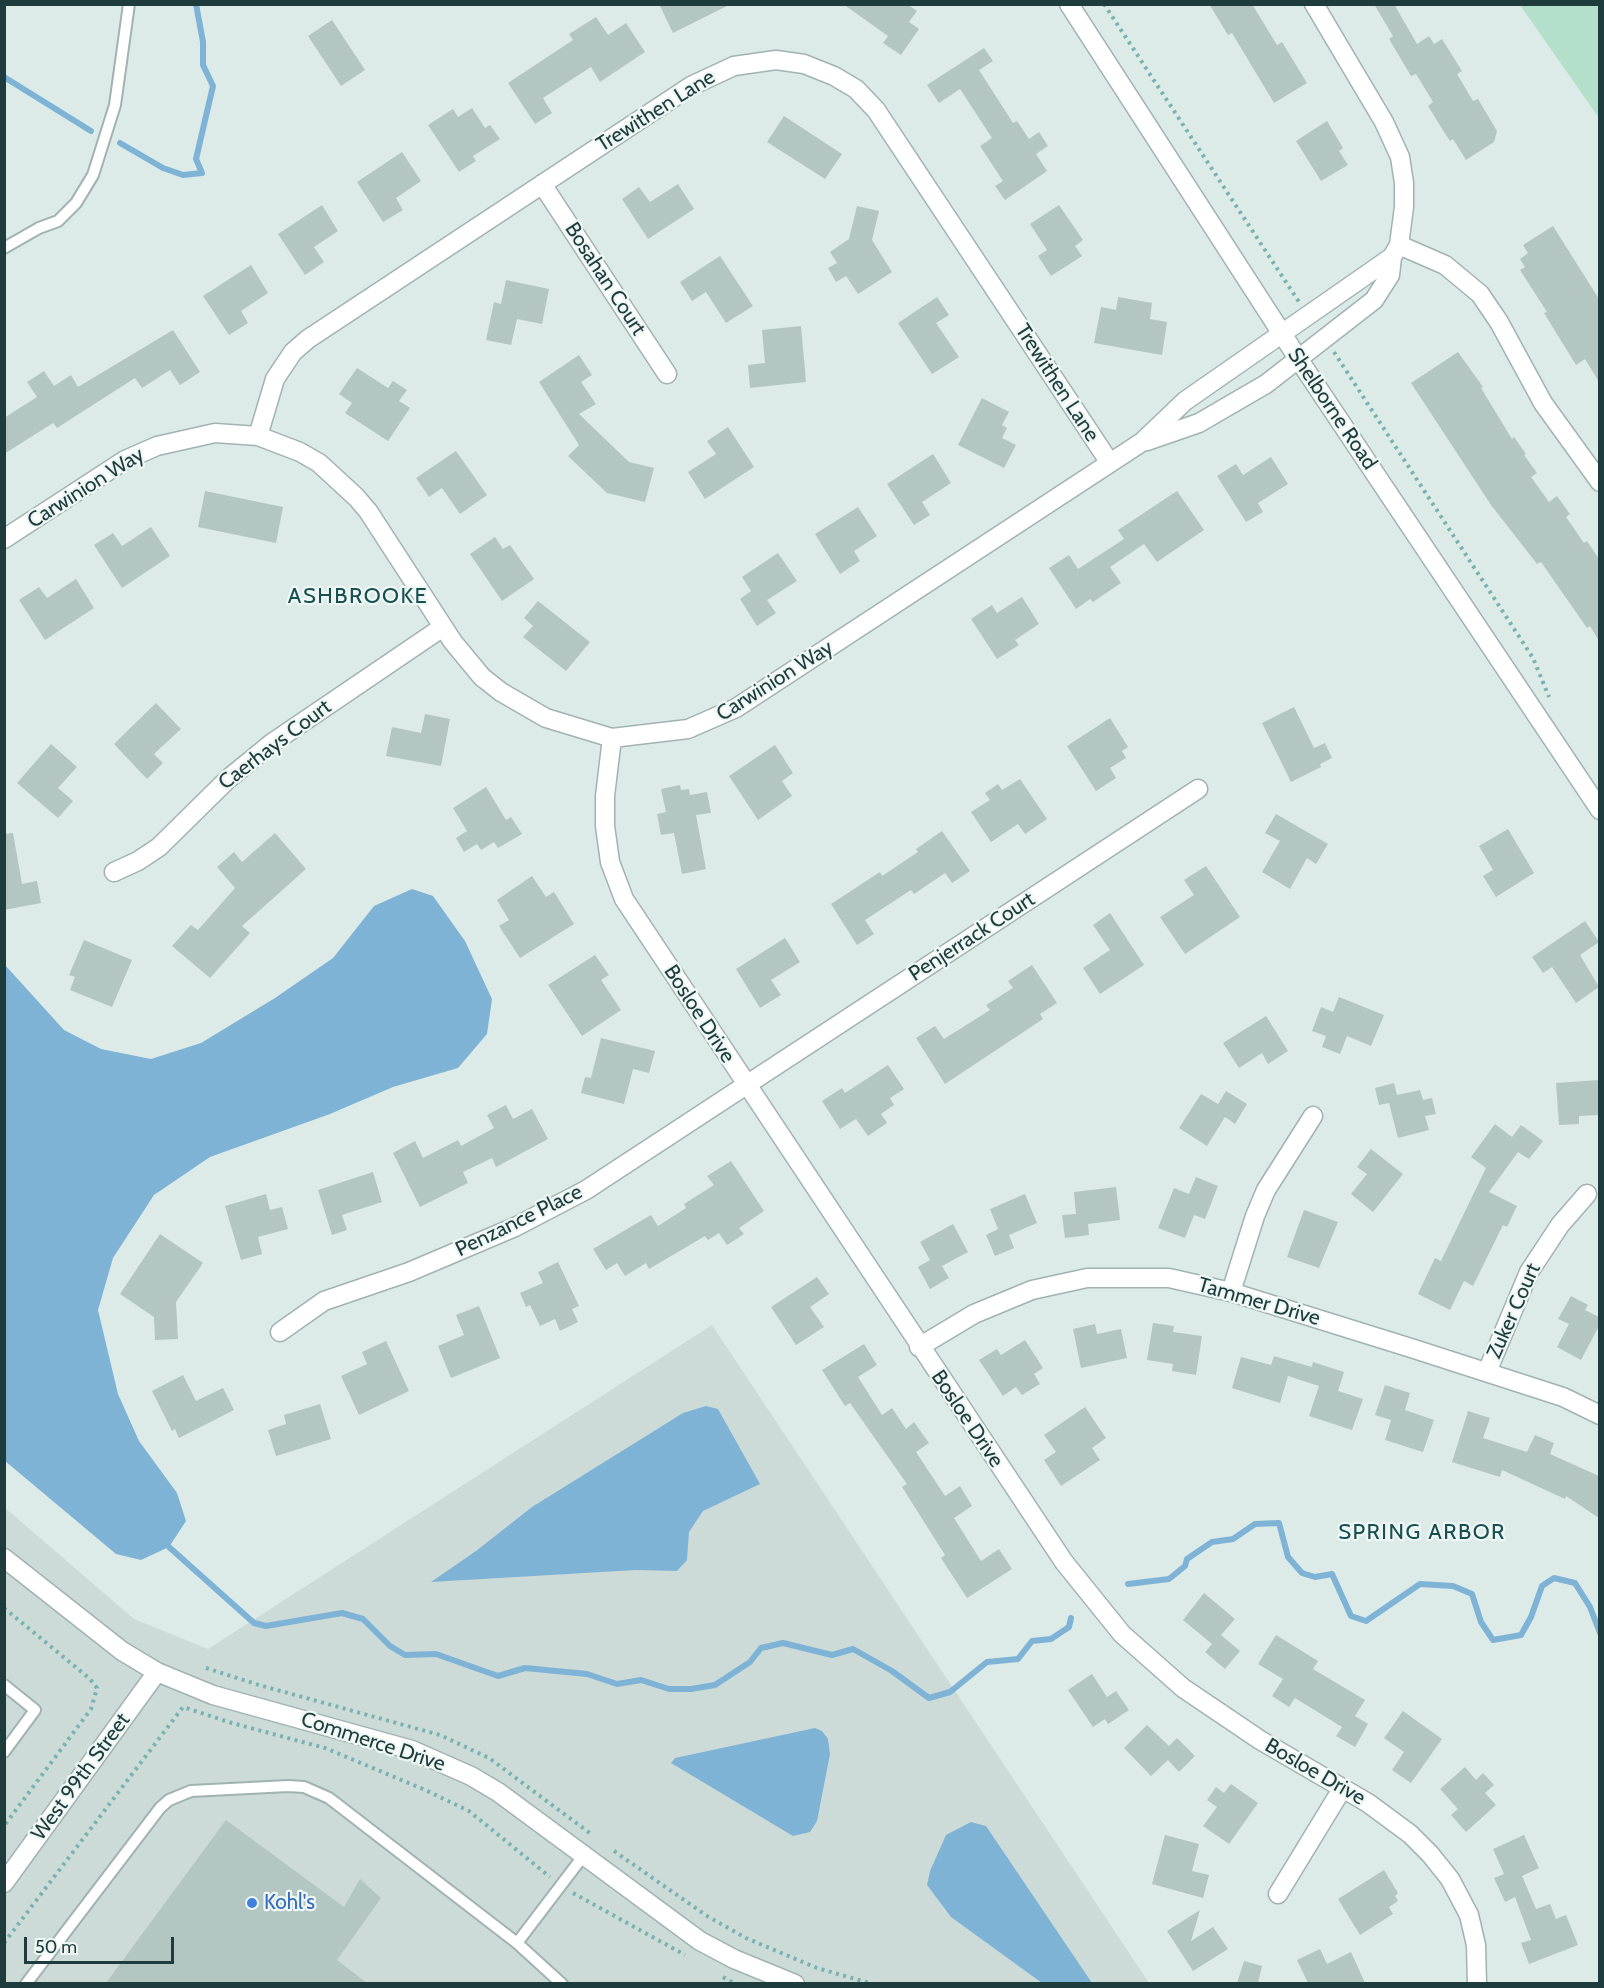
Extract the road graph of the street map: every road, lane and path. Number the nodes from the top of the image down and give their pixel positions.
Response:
1 (129, 4) edge
2 (1069, 4) edge
3 (1104, 4) edge
4 (1314, 4) edge
5 (542, 184) junction
6 (4, 248) edge
7 (1395, 251) junction
8 (1309, 315) junction
9 (1281, 333) junction
10 (1325, 339) junction
11 (1299, 360) junction
12 (667, 374) dead end
13 (258, 436) junction
14 (1142, 442) junction
15 (1110, 463) junction
16 (1599, 482) edge
17 (4, 539) edge
18 (443, 627) junction
19 (1552, 703) dead end
20 (612, 738) junction
21 (1198, 789) dead end
22 (1599, 810) edge
23 (114, 872) dead end
24 (746, 1085) junction
25 (1312, 1116) dead end
26 (1587, 1194) dead end
27 (1231, 1292) junction
28 (280, 1332) dead end
29 (918, 1347) junction
30 (1487, 1372) junction
31 (1599, 1415) edge
32 (7, 1566) edge
33 (4, 1608) edge
34 (157, 1672) junction
35 (4, 1685) edge
36 (4, 1752) edge
37 (1342, 1790) junction
38 (4, 1826) edge
39 (584, 1855) junction
40 (4, 1883) edge
41 (561, 1885) junction
42 (1278, 1894) dead end
43 (4, 1943) edge
44 (517, 1943) junction
45 (695, 1961) dead end
46 (714, 1972) dead end
47 (26, 1983) edge
48 (562, 1983) edge
49 (735, 1983) edge
50 (795, 1983) edge
51 (1478, 1983) edge

1 - 6 lane
2 - 9 street, Shelborne Road
3 - 8 path
4 - 7 street, Carwinion Way
5 - 12 street, Bosahan Court
5 - 13 street, Trewithen Lane
5 - 15 street, Trewithen Lane
7 - 8 street, Carwinion Way
7 - 10 street, Carwinion Way
7 - 16 street
8 - 9 street, Carwinion Way
9 - 11 street, Shelborne Road
9 - 14 street, Carwinion Way
10 - 11 street, Carwinion Way
10 - 19 path
11 - 14 street, Carwinion Way
11 - 22 street, Shelborne Road
13 - 17 street, Carwinion Way
13 - 18 street, Carwinion Way
14 - 15 street, Carwinion Way
15 - 20 street, Carwinion Way
18 - 20 street, Carwinion Way
18 - 23 street, Caerhays Court
20 - 24 street, Bosloe Drive
21 - 24 street, Penjerrack Court
24 - 28 street, Penzance Place
24 - 29 street, Bosloe Drive
25 - 27 street
26 - 30 street, Zuker Court
27 - 29 street, Tammer Drive
27 - 30 street, Tammer Drive
29 - 37 street, Bosloe Drive
30 - 31 street, Tammer Drive
32 - 34 street, Commerce Drive
33 - 38 path
34 - 39 street, Commerce Drive
34 - 40 street, West 99th Street
35 - 36 lane
37 - 42 street
37 - 51 street, Bosloe Drive
39 - 41 lane
39 - 50 street, Commerce Drive
41 - 43 path
41 - 44 lane
41 - 45 path
44 - 47 lane
44 - 48 lane
46 - 49 path

